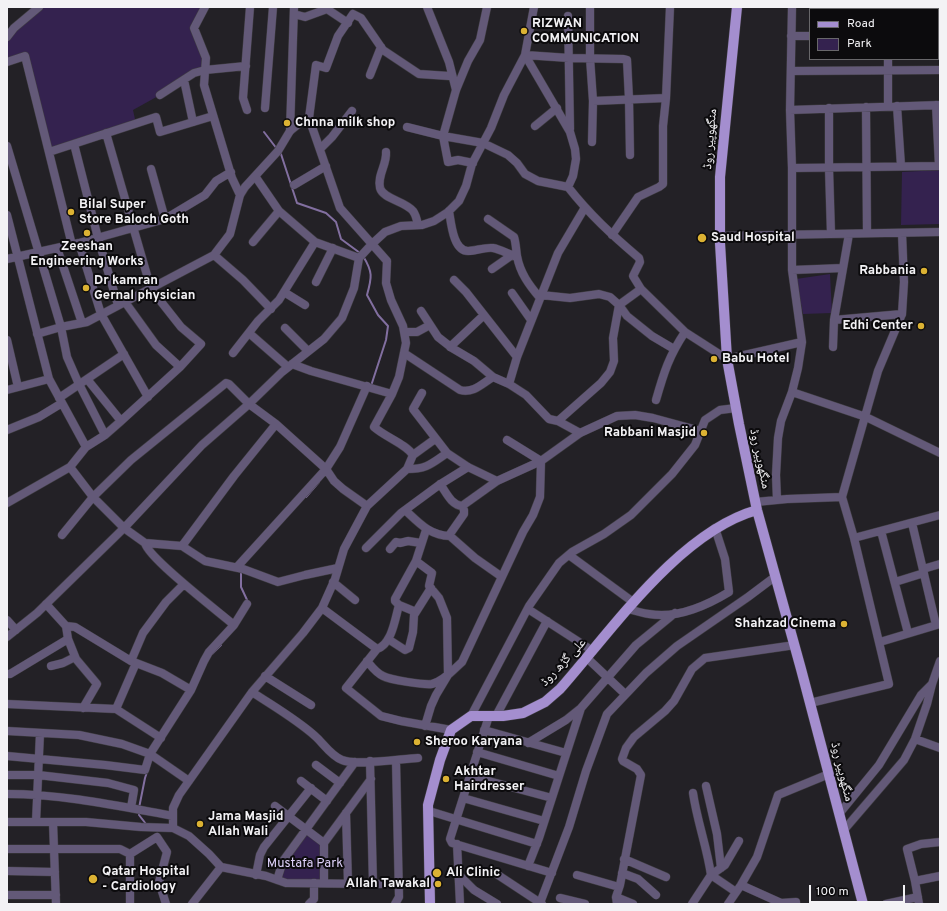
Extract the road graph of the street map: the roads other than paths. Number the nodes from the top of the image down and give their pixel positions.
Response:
1 (39, 7) edge
2 (205, 7) edge
3 (250, 7) edge
4 (273, 7) edge
5 (427, 7) edge
6 (487, 7) edge
7 (534, 7) edge
8 (590, 7) edge
9 (670, 7) edge
10 (737, 7) edge
11 (792, 7) edge
12 (294, 11) edge
13 (355, 11) edge
14 (568, 16) dead end
15 (348, 23) junction
16 (7, 36) edge
17 (792, 36) junction
18 (809, 36) edge
19 (381, 47) junction
20 (525, 55) junction
21 (569, 58) junction
22 (590, 58) junction
23 (888, 60) edge
24 (7, 62) edge
25 (246, 66) junction
26 (205, 70) junction
27 (940, 70) edge
28 (791, 71) junction
29 (888, 71) junction
30 (370, 75) dead end
31 (449, 76) dead end
32 (184, 80) junction
33 (456, 90) junction
34 (160, 95) dead end
35 (666, 98) junction
36 (629, 99) junction
37 (593, 101) junction
38 (938, 105) edge
39 (893, 106) junction
40 (866, 107) junction
41 (265, 108) dead end
42 (557, 108) junction
43 (829, 108) junction
44 (247, 110) dead end
45 (790, 110) junction
46 (352, 111) dead end
47 (213, 116) junction
48 (309, 118) junction
49 (193, 122) junction
50 (535, 126) dead end
51 (406, 127) dead end
52 (290, 131) junction
53 (570, 132) junction
54 (106, 133) junction
55 (443, 136) junction
56 (592, 142) dead end
57 (483, 143) junction
58 (74, 144) junction
59 (7, 146) edge
60 (320, 149) junction
61 (49, 152) junction
62 (386, 152) dead end
63 (630, 155) dead end
64 (473, 163) junction
65 (326, 166) junction
66 (901, 166) junction
67 (939, 166) edge
68 (867, 167) junction
69 (792, 168) junction
70 (829, 168) junction
71 (151, 169) dead end
72 (231, 172) junction
73 (255, 176) junction
74 (294, 185) dead end
75 (568, 187) junction
76 (240, 195) junction
77 (584, 209) junction
78 (280, 211) junction
79 (450, 211) junction
80 (7, 215) edge
81 (165, 219) junction
82 (488, 219) dead end
83 (418, 225) junction
84 (134, 228) junction
85 (940, 232) edge
86 (867, 233) junction
87 (902, 233) junction
88 (792, 234) junction
89 (830, 234) junction
90 (849, 234) junction
91 (612, 236) junction
92 (720, 236) junction
93 (98, 238) junction
94 (253, 242) dead end
95 (315, 242) junction
96 (75, 244) junction
97 (372, 244) junction
98 (57, 248) junction
99 (332, 248) junction
100 (38, 253) junction
101 (214, 255) junction
102 (361, 255) junction
103 (514, 256) junction
104 (18, 257) junction
105 (7, 259) edge
106 (843, 268) junction
107 (492, 269) dead end
108 (792, 270) junction
109 (454, 280) dead end
110 (316, 282) dead end
111 (150, 288) junction
112 (641, 289) junction
113 (284, 292) junction
114 (512, 293) dead end
115 (540, 296) junction
116 (122, 304) junction
117 (305, 304) dead end
118 (619, 305) junction
119 (271, 309) junction
120 (422, 311) dead end
121 (101, 314) junction
122 (902, 314) junction
123 (484, 315) junction
124 (531, 320) junction
125 (834, 320) junction
126 (82, 323) junction
127 (430, 325) junction
128 (61, 328) junction
129 (285, 328) dead end
130 (404, 332) junction
131 (686, 332) junction
132 (249, 333) junction
133 (38, 334) junction
134 (7, 340) edge
135 (802, 342) junction
136 (450, 347) junction
137 (833, 347) dead end
138 (674, 348) junction
139 (308, 351) junction
140 (233, 353) dead end
141 (404, 353) junction
142 (124, 354) junction
143 (517, 357) junction
144 (727, 359) junction
145 (290, 365) junction
146 (180, 367) junction
147 (493, 376) junction
148 (49, 379) junction
149 (88, 379) junction
150 (509, 384) junction
151 (79, 385) junction
152 (18, 387) junction
153 (369, 387) junction
154 (7, 390) edge
155 (792, 392) junction
156 (392, 394) junction
157 (422, 394) dead end
158 (148, 397) junction
159 (60, 400) junction
160 (656, 400) dead end
161 (249, 404) junction
162 (736, 408) junction
163 (866, 416) junction
164 (121, 421) junction
165 (558, 421) junction
166 (276, 424) junction
167 (7, 430) edge
168 (700, 431) junction
169 (580, 432) junction
170 (105, 435) junction
171 (435, 439) junction
172 (507, 440) dead end
173 (86, 447) junction
174 (446, 453) junction
175 (940, 453) edge
176 (413, 455) junction
177 (541, 461) junction
178 (468, 467) junction
179 (70, 468) junction
180 (407, 469) junction
181 (327, 471) junction
182 (497, 481) junction
183 (440, 484) junction
184 (94, 496) junction
185 (842, 497) junction
186 (777, 500) junction
187 (7, 503) edge
188 (367, 506) junction
189 (462, 506) junction
190 (756, 506) junction
191 (405, 510) junction
192 (940, 515) edge
193 (912, 523) junction
194 (124, 528) junction
195 (715, 528) junction
196 (426, 530) junction
197 (881, 531) junction
198 (62, 535) dead end
199 (450, 536) junction
200 (854, 538) junction
201 (145, 543) junction
202 (421, 543) junction
203 (182, 546) junction
204 (366, 548) dead end
205 (390, 549) dead end
206 (569, 555) junction
207 (416, 561) junction
208 (940, 564) edge
209 (239, 568) junction
210 (338, 568) junction
211 (923, 571) junction
212 (776, 576) junction
213 (502, 577) junction
214 (333, 582) junction
215 (895, 582) junction
216 (184, 584) junction
217 (431, 588) junction
218 (729, 592) junction
219 (355, 600) dead end
220 (46, 604) junction
221 (247, 604) dead end
222 (738, 604) junction
223 (399, 605) junction
224 (630, 606) junction
225 (322, 608) junction
226 (528, 609) junction
227 (416, 612) junction
228 (675, 613) junction
229 (7, 620) edge
230 (546, 621) junction
231 (234, 624) junction
232 (938, 625) edge
233 (66, 626) junction
234 (16, 630) junction
235 (908, 634) junction
236 (8, 636) edge
237 (68, 639) junction
238 (388, 639) junction
239 (880, 642) junction
240 (795, 645) junction
241 (377, 649) junction
242 (590, 654) junction
243 (75, 657) junction
244 (367, 661) junction
245 (133, 662) junction
246 (51, 666) dead end
247 (939, 667) edge
248 (7, 674) edge
249 (448, 675) junction
250 (265, 676) junction
251 (607, 676) junction
252 (932, 684) junction
253 (191, 690) junction
254 (252, 692) junction
255 (626, 694) junction
256 (810, 703) junction
257 (7, 704) edge
258 (311, 705) dead end
259 (83, 708) junction
260 (581, 708) junction
261 (116, 709) junction
262 (471, 716) junction
263 (492, 716) junction
264 (425, 726) junction
265 (451, 730) junction
266 (484, 730) junction
267 (7, 732) edge
268 (40, 733) junction
269 (161, 738) junction
270 (915, 739) junction
271 (528, 743) junction
272 (940, 748) edge
273 (478, 752) junction
274 (566, 753) junction
275 (152, 755) junction
276 (7, 756) edge
277 (38, 758) junction
278 (418, 758) dead end
279 (396, 760) junction
280 (370, 761) junction
281 (355, 762) junction
282 (316, 765) dead end
283 (829, 774) junction
284 (7, 775) edge
285 (38, 775) junction
286 (470, 776) junction
287 (559, 776) junction
288 (371, 779) junction
289 (189, 781) junction
290 (301, 781) dead end
291 (340, 783) junction
292 (706, 786) dead end
293 (311, 788) junction
294 (693, 793) dead end
295 (7, 794) edge
296 (37, 794) junction
297 (463, 798) junction
298 (552, 798) junction
299 (327, 801) junction
300 (275, 806) dead end
301 (133, 808) junction
302 (429, 811) junction
303 (346, 813) junction
304 (839, 814) junction
305 (173, 816) junction
306 (288, 816) junction
307 (456, 820) junction
308 (544, 821) junction
309 (7, 822) edge
310 (36, 822) junction
311 (53, 822) junction
312 (173, 828) junction
313 (306, 830) junction
314 (843, 831) junction
315 (739, 841) dead end
316 (940, 842) edge
317 (324, 844) junction
318 (457, 844) junction
319 (537, 844) junction
320 (7, 849) edge
321 (54, 850) junction
322 (130, 854) junction
323 (624, 859) junction
324 (528, 866) junction
325 (221, 867) junction
326 (721, 868) junction
327 (7, 872) edge
328 (55, 872) junction
329 (552, 873) junction
330 (622, 873) junction
331 (256, 874) junction
332 (459, 875) junction
333 (498, 875) dead end
334 (711, 875) junction
335 (577, 876) dead end
336 (940, 876) edge
337 (666, 877) dead end
338 (277, 880) junction
339 (915, 881) junction
340 (314, 883) junction
341 (324, 883) junction
342 (398, 883) junction
343 (430, 883) junction
344 (348, 884) junction
345 (373, 884) junction
346 (619, 887) junction
347 (739, 888) junction
348 (7, 895) edge
349 (56, 895) junction
350 (656, 895) dead end
351 (560, 898) dead end
352 (617, 900) edge
353 (918, 900) edge
354 (541, 903) edge
355 (56, 904) edge
356 (130, 904) edge
357 (166, 904) edge
358 (192, 904) edge
359 (309, 904) edge
360 (395, 904) edge
361 (430, 904) edge
362 (460, 904) edge
363 (497, 904) edge
364 (585, 904) edge
365 (633, 904) edge
366 (692, 904) edge
367 (728, 904) edge
368 (796, 904) edge
369 (863, 904) edge
370 (886, 904) edge

1 - 16 street
2 - 26 street
3 - 25 street
4 - 41 street
5 - 33 street
6 - 33 street
7 - 20 street
8 - 22 street
9 - 35 street
10 - 92 main road, منگھوپیر روڈ
11 - 17 street
12 - 15 street
12 - 52 street
13 - 15 street
13 - 19 street
14 - 21 street
15 - 48 street
17 - 18 street
17 - 28 street
19 - 30 street
19 - 31 street
20 - 21 street
20 - 42 street
20 - 57 street
21 - 22 street
21 - 53 street
22 - 36 street
22 - 37 street
23 - 29 street
24 - 61 street
25 - 26 street
25 - 44 street
26 - 32 street
26 - 47 street
27 - 29 street
28 - 29 street
28 - 45 street
29 - 39 street
32 - 34 street
32 - 49 street
33 - 55 street
35 - 36 street
35 - 91 street
36 - 37 street
36 - 63 street
37 - 56 street
38 - 39 street
38 - 67 street
39 - 40 street
39 - 66 street
40 - 43 street
40 - 68 street
42 - 50 street
42 - 53 street
43 - 45 street
43 - 70 street
45 - 69 street
46 - 60 street
47 - 49 street
47 - 72 street
48 - 52 street
48 - 60 street
49 - 54 street
51 - 55 street
52 - 73 street
53 - 75 street
54 - 58 street
54 - 84 street
55 - 57 street
55 - 64 street
57 - 64 street
57 - 75 street
58 - 61 street
58 - 93 street
59 - 100 street
60 - 65 street
61 - 96 street
62 - 83 street
64 - 79 street
65 - 74 street
65 - 97 street
66 - 67 street
66 - 68 street
68 - 70 street
68 - 86 street
69 - 70 street
69 - 88 street
70 - 89 street
71 - 81 street
72 - 76 street
72 - 81 street
73 - 76 street
73 - 78 street
75 - 77 street
76 - 101 street
77 - 91 street
77 - 115 street
78 - 94 street
78 - 95 street
79 - 83 street
79 - 103 street
80 - 104 street
81 - 84 street
82 - 103 street
83 - 97 street
84 - 93 street
84 - 111 street
85 - 87 street
86 - 87 street
86 - 90 street
87 - 122 street
88 - 89 street
88 - 92 street
88 - 108 street
89 - 90 street
90 - 106 street
91 - 112 street
92 - 144 main road, منگھوپیر روڈ
93 - 96 street
93 - 116 street
95 - 99 street
95 - 113 street
96 - 98 street
96 - 121 street
97 - 102 street
97 - 130 street
98 - 100 street
98 - 126 street
99 - 102 street
99 - 110 street
100 - 104 street
100 - 128 street
101 - 111 street
101 - 119 street
102 - 139 street
103 - 107 street
103 - 115 street
104 - 105 street
104 - 133 street
106 - 108 street
106 - 125 street
108 - 135 street
109 - 123 street
111 - 116 street
111 - 146 street
112 - 118 street
112 - 131 street
113 - 117 street
113 - 119 street
114 - 124 street
115 - 118 street
115 - 124 street
116 - 121 street
116 - 146 street
118 - 138 street
118 - 165 street
119 - 132 street
120 - 127 street
121 - 126 street
121 - 142 street
122 - 125 street
122 - 163 street
123 - 136 street
123 - 143 street
124 - 143 street
125 - 137 street
126 - 128 street
127 - 130 street
127 - 136 street
128 - 133 street
128 - 151 street
129 - 139 street
130 - 141 street
131 - 138 street
131 - 144 street
132 - 140 street
132 - 145 street
133 - 148 street
134 - 152 street
135 - 144 street
135 - 155 street
136 - 147 street
138 - 160 street
139 - 145 street
141 - 147 street
141 - 156 street
142 - 149 street
142 - 158 street
143 - 150 street
144 - 162 main road, منگھوپیر روڈ
145 - 153 street
145 - 161 street
146 - 158 street
147 - 150 street
148 - 152 street
148 - 159 street
149 - 151 street
149 - 164 street
150 - 165 street
151 - 159 street
151 - 170 street
152 - 154 street
153 - 156 street
153 - 181 street
155 - 163 street
155 - 186 street
156 - 176 street
157 - 171 street
158 - 164 street
159 - 167 street
159 - 173 street
161 - 166 street
161 - 184 street
161 - 194 street
162 - 168 street
162 - 190 main road, منگھوپیر روڈ
163 - 175 street
163 - 185 street
164 - 170 street
165 - 169 street
166 - 181 street
166 - 203 street
168 - 169 street
168 - 206 street
169 - 177 street
170 - 173 street
171 - 174 street
171 - 176 street
172 - 177 street
173 - 179 street
174 - 178 street
174 - 180 street
176 - 180 street
177 - 182 street
177 - 213 street
178 - 182 street
178 - 183 street
179 - 184 street
179 - 187 street
180 - 188 street
181 - 188 street
181 - 209 street
182 - 189 street
183 - 189 street
183 - 191 street
184 - 194 street
184 - 198 street
185 - 186 street
185 - 200 street
186 - 190 street
188 - 210 street
189 - 199 street
190 - 195 main road, علی گڑھ روڈ
190 - 212 main road, منگھوپیر روڈ
191 - 196 street
191 - 204 street
192 - 193 street
193 - 197 street
193 - 211 street
194 - 201 street
194 - 220 street
195 - 218 street
195 - 224 main road, علی گڑھ روڈ
196 - 199 street
196 - 202 street
197 - 200 street
197 - 215 street
199 - 213 street
200 - 239 street
201 - 203 street
201 - 216 street
202 - 205 street
202 - 207 street
203 - 209 street
206 - 224 street
206 - 226 street
207 - 217 street
207 - 223 street
208 - 211 street
209 - 210 street
210 - 214 street
211 - 215 street
211 - 232 street
212 - 222 street
212 - 240 main road, منگھوپیر روڈ
213 - 249 street
214 - 219 street
214 - 225 street
215 - 235 street
216 - 231 street
216 - 245 street
217 - 227 street
217 - 249 street
218 - 222 street
218 - 228 street
220 - 233 street
220 - 234 street
221 - 231 street
222 - 255 street
223 - 227 street
223 - 238 street
224 - 228 street
224 - 242 main road, علی گڑھ روڈ
225 - 241 street
225 - 250 street
226 - 230 street
226 - 262 street
227 - 238 street
228 - 251 street
229 - 234 street
230 - 242 street
230 - 263 street
231 - 253 street
232 - 235 street
233 - 237 street
233 - 245 street
234 - 236 street
235 - 239 street
237 - 243 street
237 - 248 street
238 - 241 street
239 - 256 street
240 - 256 main road, منگھوپیر روڈ
240 - 323 street
241 - 244 street
242 - 251 street
242 - 263 main road, علی گڑھ روڈ
243 - 246 street
243 - 259 street
244 - 249 street
244 - 264 street
245 - 253 street
245 - 261 street
247 - 252 street
249 - 264 street
250 - 254 street
250 - 258 street
251 - 255 street
251 - 260 street
252 - 270 street
252 - 304 street
253 - 269 street
254 - 281 street
254 - 289 street
255 - 329 street
256 - 283 main road, منگھوپیر روڈ
257 - 259 street
259 - 261 street
260 - 271 street
260 - 274 street
261 - 269 street
262 - 263 main road, علی گڑھ روڈ
262 - 265 main road
263 - 266 street
264 - 265 street
265 - 302 main road
266 - 271 street
266 - 273 street
267 - 268 street
268 - 275 street
268 - 277 street
269 - 275 street
270 - 272 street
270 - 314 street
271 - 274 street
273 - 286 street
273 - 287 street
274 - 287 street
275 - 277 street
275 - 289 street
276 - 277 street
277 - 285 street
278 - 279 street
279 - 280 street
279 - 342 street
280 - 281 street
280 - 288 street
281 - 291 street
282 - 291 street
283 - 304 main road, منگھوپیر روڈ
283 - 347 street
284 - 285 street
285 - 296 street
285 - 301 street
286 - 297 street
286 - 298 street
287 - 298 street
288 - 303 street
288 - 345 street
289 - 305 street
290 - 293 street
291 - 299 street
292 - 326 street
293 - 299 street
293 - 306 street
294 - 334 street
295 - 296 street
296 - 301 street
296 - 310 street
297 - 307 street
297 - 308 street
298 - 308 street
299 - 313 street
300 - 306 street
301 - 305 street
302 - 307 street
302 - 343 main road
303 - 317 street
303 - 344 street
304 - 314 main road, منگھوپیر روڈ
305 - 312 street
306 - 313 street
306 - 331 street
307 - 318 street
307 - 319 street
308 - 319 street
309 - 310 street
310 - 311 street
311 - 312 street
311 - 321 street
312 - 325 street
313 - 317 street
313 - 338 street
314 - 369 main road, منگھوپیر روڈ
315 - 326 street
316 - 339 street
317 - 341 street
318 - 324 street
318 - 332 street
319 - 324 street
320 - 321 street
321 - 322 street
321 - 328 street
322 - 356 street
322 - 357 street
323 - 330 street
323 - 337 street
324 - 329 street
325 - 331 street
325 - 358 street
326 - 334 street
327 - 328 street
328 - 349 street
329 - 354 street
330 - 346 street
330 - 350 street
331 - 338 street
332 - 362 street
332 - 363 street
333 - 354 street
334 - 347 street
334 - 366 street
335 - 346 street
336 - 339 street
338 - 340 street
339 - 353 street
340 - 341 street
340 - 359 street
341 - 344 street
342 - 343 street
342 - 345 street
342 - 360 street
343 - 361 main road
344 - 345 street
346 - 352 street
347 - 367 street
347 - 368 street
348 - 349 street
349 - 355 street
351 - 364 street
352 - 365 street
353 - 370 street

